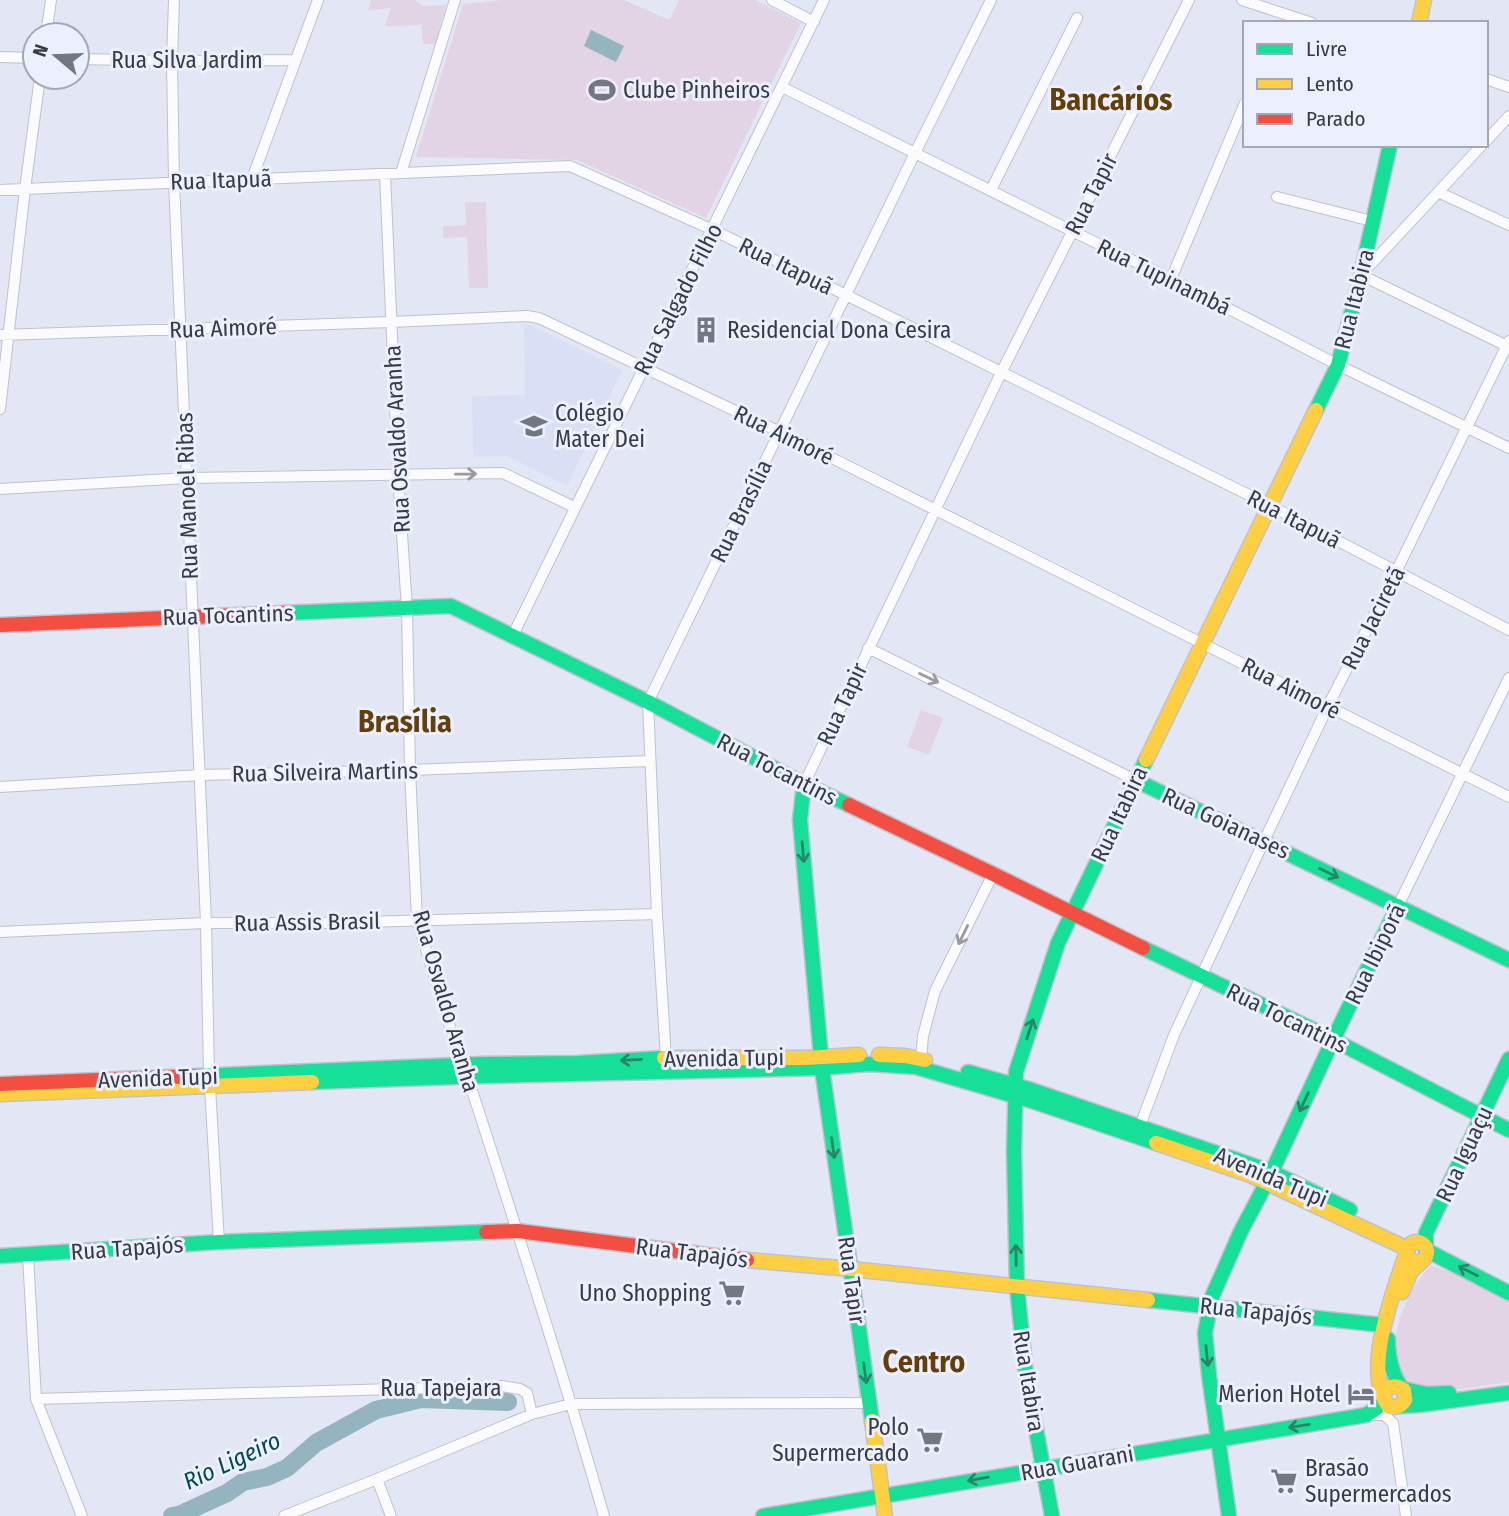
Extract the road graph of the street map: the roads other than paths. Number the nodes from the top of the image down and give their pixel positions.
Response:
1 (51, 0) edge
2 (174, 0) edge
3 (318, 0) edge
4 (455, 0) edge
5 (772, 0) edge
6 (824, 0) edge
7 (991, 0) edge
8 (1189, 0) edge
9 (1242, 0) edge
10 (1424, 0) edge
11 (1273, 10) junction
12 (1077, 18) dead end
13 (48, 21) edge
14 (1270, 21) edge
15 (1306, 21) edge
16 (1419, 21) edge
17 (814, 22) junction
18 (0, 57) edge
19 (21, 58) edge
20 (91, 59) edge
21 (296, 60) junction
22 (172, 61) junction
23 (1488, 80) edge
24 (782, 87) junction
25 (1509, 87) edge
26 (38, 91) edge
27 (1243, 108) edge
28 (1509, 116) edge
29 (1488, 139) edge
30 (1390, 147) edge
31 (1480, 147) edge
32 (915, 153) junction
33 (401, 173) junction
34 (386, 174) junction
35 (252, 179) junction
36 (174, 182) junction
37 (25, 189) junction
38 (0, 190) edge
39 (991, 190) junction
40 (1438, 192) junction
41 (1277, 197) dead end
42 (1372, 221) junction
43 (1509, 225) edge
44 (713, 230) junction
45 (1072, 231) junction
46 (1361, 275) junction
47 (1171, 279) junction
48 (846, 295) junction
49 (391, 322) junction
50 (180, 330) junction
51 (4, 335) edge
52 (1508, 344) edge
53 (1338, 365) junction
54 (644, 367) junction
55 (1001, 373) junction
56 (0, 410) edge
57 (1467, 428) junction
58 (780, 432) junction
59 (1509, 448) edge
60 (398, 475) junction
61 (187, 478) junction
62 (0, 489) edge
63 (1269, 505) junction
64 (575, 507) junction
65 (936, 510) junction
66 (1396, 572) junction
67 (407, 608) junction
68 (192, 617) junction
69 (0, 625) edge
70 (1509, 630) edge
71 (513, 635) junction
72 (1202, 642) junction
73 (868, 648) junction
74 (1509, 678) edge
75 (648, 702) junction
76 (1328, 706) junction
77 (650, 761) junction
78 (410, 770) junction
79 (1461, 774) junction
80 (200, 775) junction
81 (1135, 780) junction
82 (804, 784) junction
83 (0, 787) edge
84 (1509, 797) edge
85 (1264, 841) junction
86 (993, 874) junction
87 (1398, 906) junction
88 (657, 914) junction
89 (1071, 914) junction
90 (417, 920) junction
91 (206, 923) junction
92 (0, 932) edge
93 (1509, 960) edge
94 (1202, 976) junction
95 (1333, 1040) junction
96 (666, 1058) junction
97 (921, 1059) junction
98 (1509, 1059) edge
99 (821, 1062) junction
100 (465, 1072) junction
101 (209, 1081) junction
102 (0, 1084) edge
103 (1015, 1090) junction
104 (0, 1094) edge
105 (1481, 1117) junction
106 (1140, 1126) junction
107 (1509, 1130) edge
108 (1270, 1177) junction
109 (518, 1231) junction
110 (219, 1242) junction
111 (1418, 1251) junction
112 (28, 1255) junction
113 (0, 1256) edge
114 (851, 1269) junction
115 (1017, 1287) junction
116 (1509, 1293) edge
117 (1210, 1306) junction
118 (1382, 1325) junction
119 (1509, 1385) edge
120 (1403, 1388) junction
121 (1509, 1393) edge
122 (1383, 1397) junction
123 (36, 1399) junction
124 (869, 1403) junction
125 (572, 1404) junction
126 (1401, 1406) junction
127 (532, 1414) junction
128 (1366, 1415) junction
129 (1394, 1423) junction
130 (1219, 1439) junction
131 (1044, 1468) junction
132 (377, 1479) junction
133 (882, 1496) junction
134 (82, 1516) edge
135 (284, 1516) edge
136 (391, 1516) edge
137 (604, 1516) edge
138 (763, 1516) edge
139 (885, 1516) edge
140 (1052, 1516) edge
141 (1230, 1516) edge
142 (1406, 1516) edge

1 - 13 street
2 - 22 street, Rua Manoel Ribas
3 - 21 street
4 - 33 street
5 - 17 street
6 - 17 street, Rua Salgado Filho
7 - 32 street, Rua Brasília
8 - 45 street, Rua Tapir
9 - 11 street
10 - 16 street
11 - 14 street
11 - 15 street
12 - 39 street
17 - 24 street, Rua Salgado Filho
18 - 19 street
20 - 22 street, Rua Silva Jardim
21 - 22 street, Rua Silva Jardim
21 - 35 street
22 - 36 street, Rua Manoel Ribas
23 - 25 street
24 - 32 street, Rua Tupinambá
24 - 44 street, Rua Salgado Filho
26 - 37 street
27 - 47 street
28 - 29 street
30 - 42 street, Rua Itabira
31 - 40 street
32 - 39 street, Rua Tupinambá
32 - 48 street, Rua Brasília
33 - 34 street, Rua Itapuã
33 - 44 street, Rua Itapuã
34 - 35 street, Rua Itapuã
34 - 49 street, Rua Osvaldo Aranha
35 - 36 street, Rua Itapuã
36 - 37 street, Rua Itapuã
36 - 50 street, Rua Manoel Ribas
37 - 38 street, Rua Itapuã
37 - 51 street
39 - 45 street, Rua Tupinambá
40 - 43 street
40 - 46 street
41 - 42 street
42 - 46 street, Rua Itabira
44 - 48 street, Rua Itapuã
44 - 54 street, Rua Salgado Filho
45 - 47 street, Rua Tupinambá
45 - 55 street, Rua Tapir
46 - 52 street
46 - 53 street, Rua Itabira
47 - 53 street, Rua Tupinambá
48 - 55 street, Rua Itapuã
48 - 58 street, Rua Brasília
49 - 50 street, Rua Aimoré
49 - 54 street, Rua Aimoré
49 - 60 street, Rua Osvaldo Aranha
50 - 51 street, Rua Aimoré
50 - 61 street, Rua Manoel Ribas
51 - 56 street
52 - 57 street, Rua Jaciretã
53 - 57 street, Rua Tupinambá
53 - 63 street, Rua Itabira
54 - 58 street, Rua Aimoré
54 - 64 street, Rua Salgado Filho
55 - 63 street, Rua Itapuã
55 - 65 street, Rua Tapir
57 - 59 street, Rua Tupinambá
57 - 66 street, Rua Jaciretã
58 - 65 street, Rua Aimoré
58 - 75 street, Rua Brasília
60 - 61 street
60 -> 64 street
60 - 67 street, Rua Osvaldo Aranha
61 - 62 street
61 - 68 street, Rua Manoel Ribas
63 - 66 street, Rua Itapuã
63 - 72 street, Rua Itabira
64 - 71 street, Rua Salgado Filho
65 - 72 street, Rua Aimoré
65 - 73 street, Rua Tapir
66 - 70 street, Rua Itapuã
66 - 76 street, Rua Jaciretã
67 - 68 street, Rua Tocantins
67 - 71 street, Rua Tocantins
67 - 78 street, Rua Osvaldo Aranha
68 - 69 street, Rua Tocantins
68 - 80 street, Rua Manoel Ribas
71 - 75 street, Rua Tocantins
72 - 76 street, Rua Aimoré
72 - 81 street, Rua Itabira
73 -> 81 street, Rua Goianases
73 - 82 street, Rua Tapir
74 - 79 street, Rua Ibiporã
75 - 77 street, Rua Brasília
75 - 82 street, Rua Tocantins
76 - 79 street, Rua Aimoré
76 - 85 street, Rua Jaciretã
77 - 78 street, Rua Silveira Martins
77 - 88 street, Rua Brasília
78 - 80 street, Rua Silveira Martins
78 - 90 street, Rua Osvaldo Aranha
79 - 84 street, Rua Aimoré
79 - 87 street, Rua Ibiporã
80 - 83 street, Rua Silveira Martins
80 - 91 street, Rua Manoel Ribas
81 - 85 street, Rua Goianases
81 - 89 street, Rua Itabira
82 - 86 street, Rua Tocantins
82 -> 99 street, Rua Tapir
85 -> 87 street, Rua Goianases
85 - 94 street, Rua Jaciretã
86 - 89 street, Rua Tocantins
86 -> 97 street
87 - 93 street, Rua Goianases
87 - 95 street, Rua Ibiporã
88 - 90 street, Rua Assis Brasil
88 - 96 street, Rua Brasília
89 - 94 street, Rua Tocantins
103 -> 89 street, Rua Itabira
90 - 91 street, Rua Assis Brasil
90 - 100 street, Rua Osvaldo Aranha
91 - 92 street, Rua Assis Brasil
91 - 101 street, Rua Manoel Ribas
94 - 95 street, Rua Tocantins
94 - 106 street, Rua Jaciretã
95 - 105 street, Rua Tocantins
95 -> 108 street, Rua Ibiporã
96 - 99 street, Avenida Tupi
96 -> 100 street, Avenida Tupi
97 - 99 street, Avenida Tupi
97 - 103 street, Avenida Tupi
98 - 105 street, Rua Iguaçu
99 - 100 street, Avenida Tupi
99 - 103 street, Avenida Tupi
99 -> 114 street, Rua Tapir
100 - 101 street, Avenida Tupi
100 - 109 street, Rua Osvaldo Aranha
101 - 102 street, Avenida Tupi
101 - 104 street, Avenida Tupi
101 - 110 street, Rua Manoel Ribas
103 - 106 street, Avenida Tupi
103 - 108 street, Avenida Tupi
115 -> 103 street, Rua Itabira
105 - 107 street, Rua Tocantins
105 - 111 street, Rua Iguaçu
106 - 108 street, Avenida Tupi
108 - 111 street, Avenida Tupi
108 - 117 street, Rua Ibiporã
109 - 110 street, Rua Tapajós
109 - 114 street, Rua Tapajós
109 - 125 street, Rua Osvaldo Aranha
110 - 112 street, Rua Tapajós
116 -> 111 street, Avenida Tupi
111 - 118 street, Rua Iguaçu
111 - 120 street, Rua Iguaçu
112 - 113 street, Rua Tapajós
112 - 123 street
114 - 115 street, Rua Tapajós
114 -> 124 street, Rua Tapir
115 - 117 street, Rua Tapajós
115 - 131 street, Rua Itabira
117 - 118 street, Rua Tapajós
117 -> 130 street, Rua Ibiporã
118 - 122 street, Rua Iguaçu
119 - 120 street
120 - 122 street
120 - 126 street
121 - 126 street
122 - 126 street
122 - 128 street
123 - 127 street, Rua Tapejara
123 - 134 street
124 - 125 street, Rua Tapejara
124 - 133 street, Rua Tapir
125 - 127 street, Rua Tapejara
125 - 137 street, Rua Osvaldo Aranha
126 - 129 street
127 - 132 street
128 - 129 street
128 -> 130 street, Rua Guarani
129 - 142 street
130 - 131 street, Rua Guarani
130 - 141 street, Rua Ibiporã
131 -> 133 street, Rua Guarani
131 - 140 street, Rua Itabira
132 - 135 street
132 - 136 street
133 - 138 street, Rua Guarani
133 - 139 street, Rua Tapir

